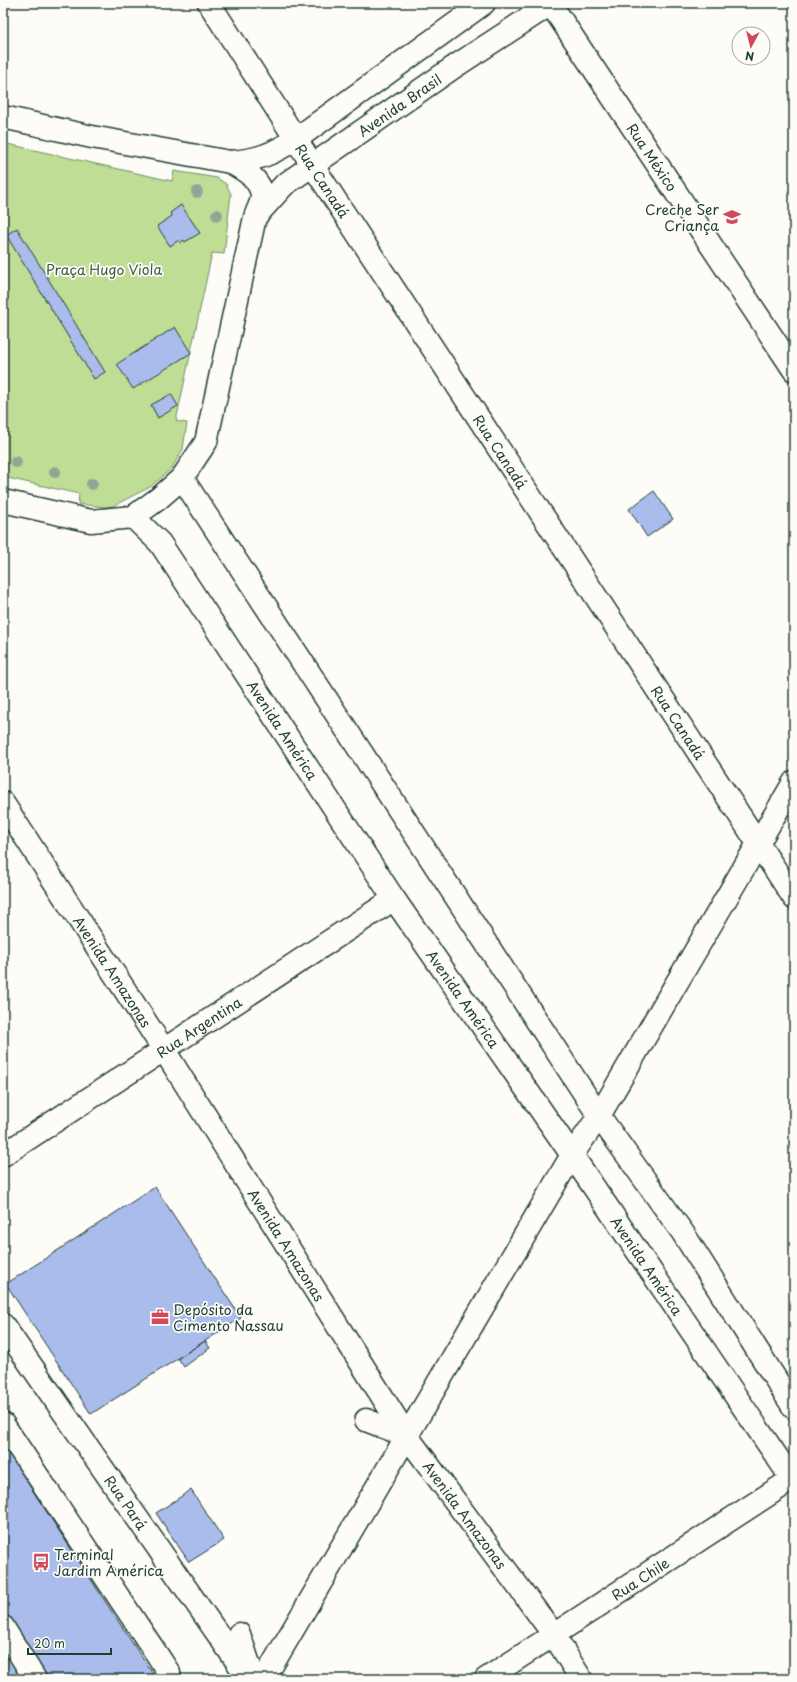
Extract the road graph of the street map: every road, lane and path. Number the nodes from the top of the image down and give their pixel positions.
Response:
1 (209, 3) edge
2 (484, 3) edge
3 (551, 3) edge
4 (3, 117) edge
5 (296, 139) junction
6 (230, 162) junction
7 (313, 166) junction
8 (255, 217) junction
9 (794, 370) edge
10 (182, 478) junction
11 (3, 501) edge
12 (133, 517) junction
13 (794, 782) edge
14 (3, 803) edge
15 (757, 844) junction
16 (794, 898) edge
17 (394, 899) junction
18 (164, 1050) junction
19 (599, 1116) junction
20 (572, 1155) junction
21 (3, 1156) edge
22 (3, 1325) edge
23 (13, 1349) edge
24 (794, 1408) edge
25 (366, 1420) dead end
26 (3, 1424) edge
27 (408, 1436) junction
28 (793, 1480) edge
29 (3, 1627) edge
30 (239, 1634) dead end
31 (554, 1635) junction
32 (35, 1679) edge
33 (170, 1679) edge
34 (249, 1679) edge
35 (253, 1679) edge
36 (264, 1679) edge
37 (486, 1679) edge
38 (581, 1679) edge

1 - 5 street, Rua Canadá
2 - 5 street
3 - 7 street, Avenida Brasil
3 - 9 street, Rua México
4 - 6 street
5 - 6 street
5 - 7 street, Rua Canadá
6 - 8 street
7 - 8 street, Avenida Brasil
7 - 15 street, Rua Canadá
8 - 10 street
10 - 12 street
10 - 19 street
11 - 12 street
12 - 17 street, Avenida América
13 - 15 street
14 - 18 street, Avenida Amazonas
15 - 16 street, Rua Canadá
15 - 19 street
17 - 18 street, Rua Argentina
17 - 20 street, Avenida América
18 - 21 street, Rua Argentina
18 - 27 street, Avenida Amazonas
19 - 20 street
19 - 24 street
20 - 27 street
20 - 28 street, Avenida América
22 - 23 street, Rua Pará
23 - 34 street, Rua Pará
25 - 27 street
26 - 33 street
27 - 31 street, Avenida Amazonas
27 - 36 street
28 - 31 street, Rua Chile
29 - 32 street
30 - 35 street
31 - 37 street, Rua Chile
31 - 38 street, Avenida Amazonas

